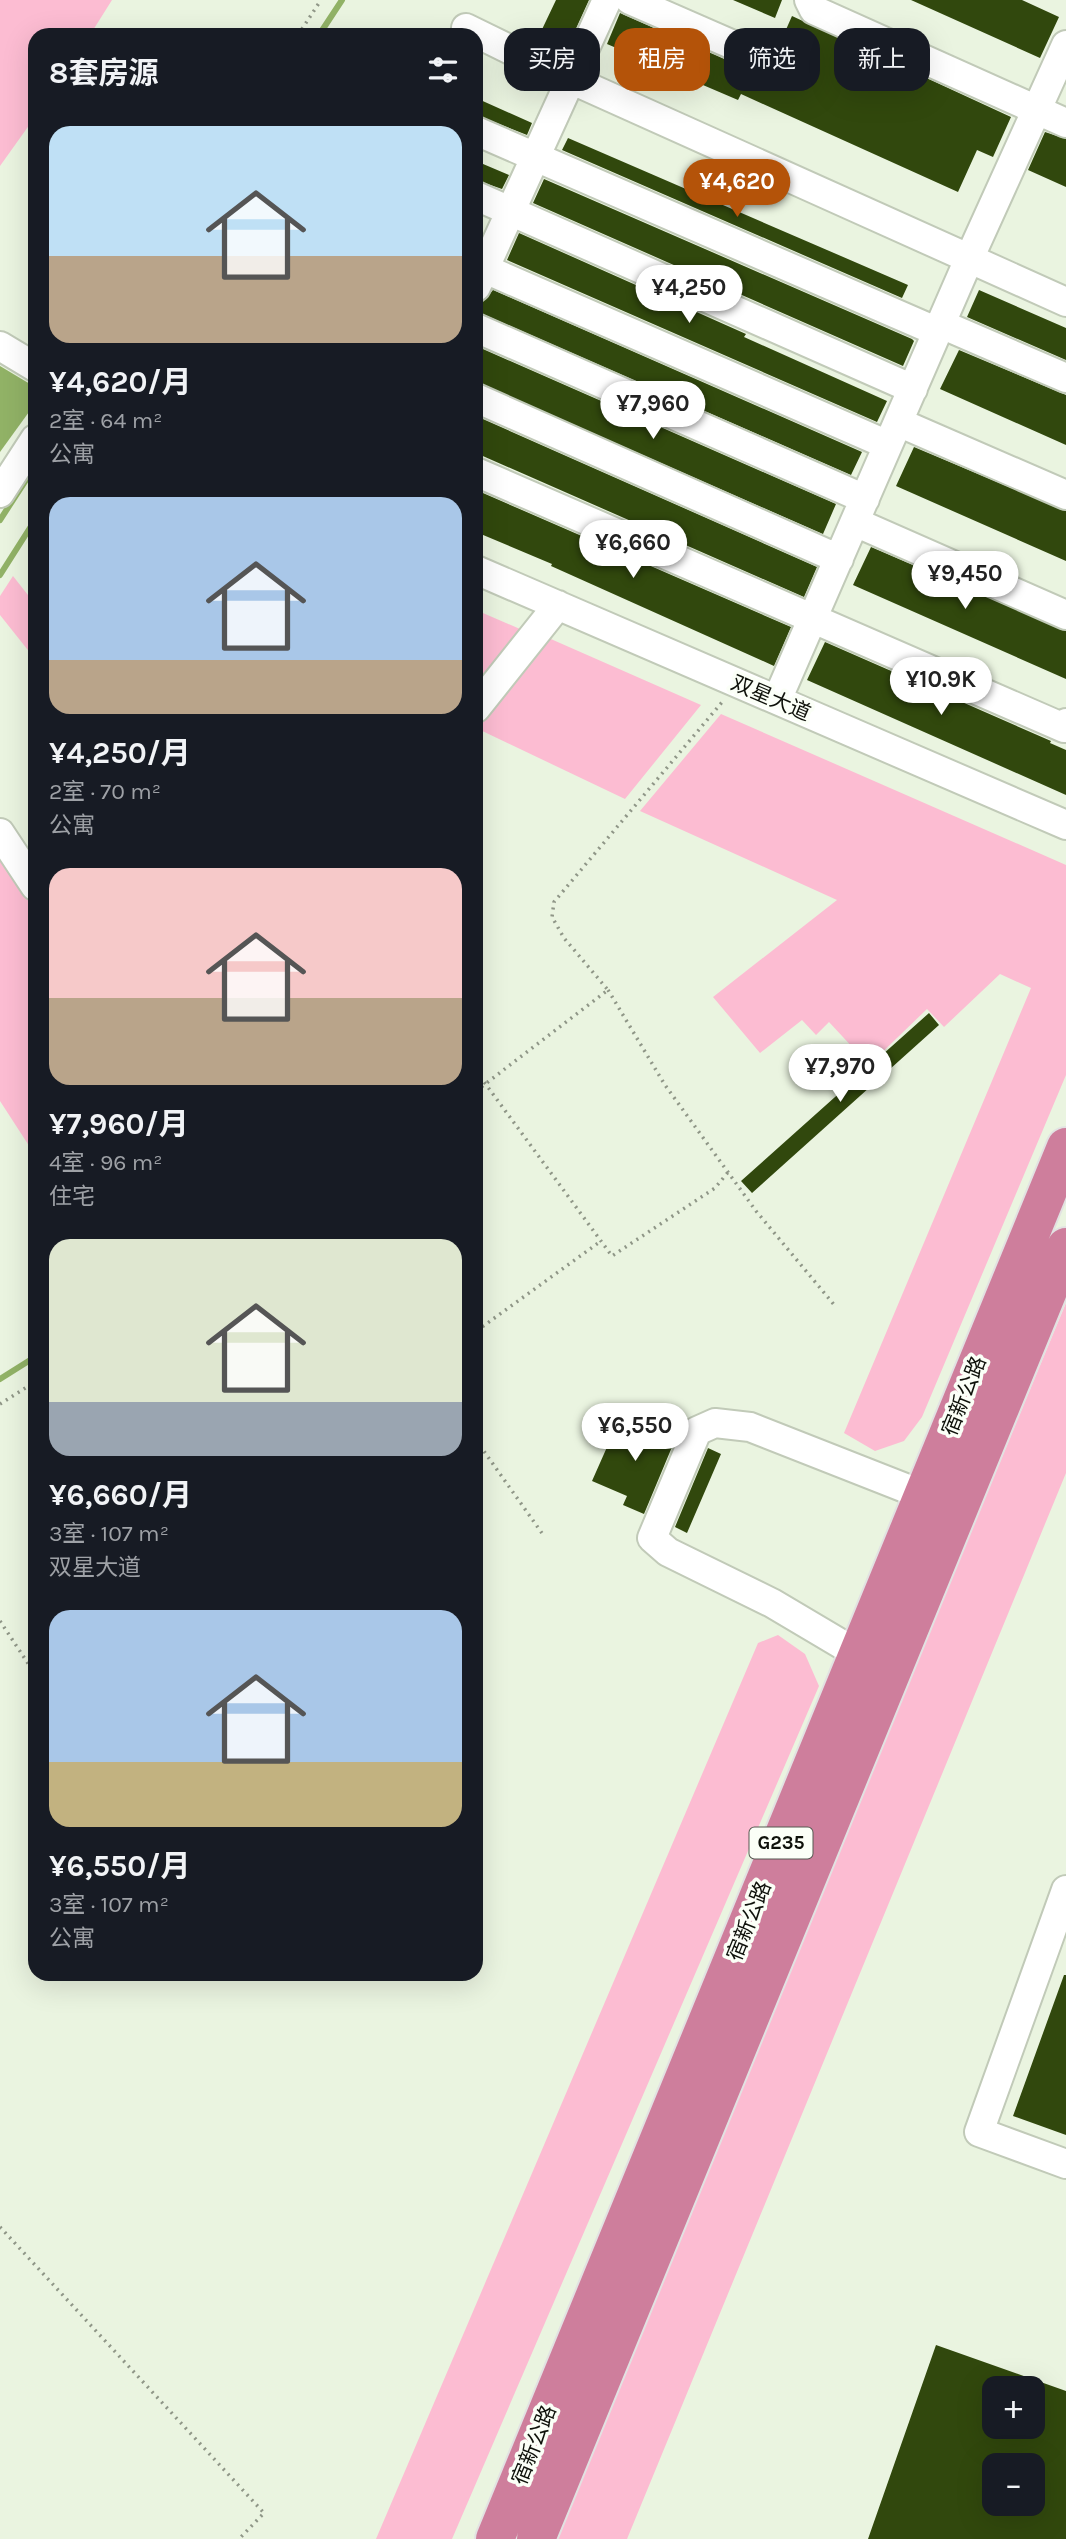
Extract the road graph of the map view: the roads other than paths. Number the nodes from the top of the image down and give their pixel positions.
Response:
1 (607, 0) edge
2 (630, 0) edge
3 (809, 0) edge
4 (594, 28) edge
5 (483, 36) edge
6 (724, 41) edge
7 (1066, 45) edge
8 (504, 47) edge
9 (565, 91) edge
10 (597, 91) edge
11 (1037, 109) junction
12 (1066, 122) edge
13 (483, 134) edge
14 (535, 156) junction
15 (483, 199) edge
16 (510, 212) junction
17 (969, 259) junction
18 (483, 266) edge
19 (483, 276) edge
20 (1066, 302) edge
21 (939, 328) junction
22 (483, 331) edge
23 (0, 346) edge
24 (28, 363) edge
25 (1066, 378) edge
26 (913, 389) junction
27 (483, 401) edge
28 (893, 434) junction
29 (28, 450) edge
30 (483, 475) edge
31 (0, 493) edge
32 (1066, 495) edge
33 (860, 510) junction
34 (839, 559) junction
35 (483, 573) edge
36 (558, 605) junction
37 (1066, 615) edge
38 (813, 619) junction
39 (483, 699) edge
40 (777, 701) junction
41 (1066, 723) edge
42 (1066, 825) edge
43 (0, 833) edge
44 (28, 875) edge
45 (1066, 1147) edge
46 (1066, 1247) edge
47 (923, 1495) junction
48 (858, 1654) junction
49 (1065, 1896) edge
50 (1066, 2164) edge
51 (495, 2539) edge
52 (536, 2539) edge

1 - 4 street
2 - 6 street
3 - 11 street
5 - 8 street
7 - 11 street
9 - 14 street
10 - 17 street
11 - 12 street
11 - 17 street
13 - 14 street
14 - 16 street
14 - 21 street
15 - 16 street
16 - 18 street
16 - 26 street
17 - 20 street
17 - 21 street
19 - 28 street
21 - 25 street
21 - 26 street
22 - 33 street
23 - 24 street
26 - 28 street
27 - 34 street
28 - 32 street
28 - 33 street
29 - 31 street
30 - 38 street
33 - 34 street
33 - 37 street
34 - 38 street
35 - 36 street, 双星大道
36 - 39 street
36 - 40 street, 双星大道
38 - 40 street
38 - 41 street
40 - 42 street, 双星大道
43 - 44 street
45 - 47 highway, 宿新公路 / G235
46 - 52 highway, 宿新公路 / G235
47 - 48 highway, 宿新公路 / G235
47 - 48 street
48 - 51 highway, 宿新公路 / G235
49 - 50 street

